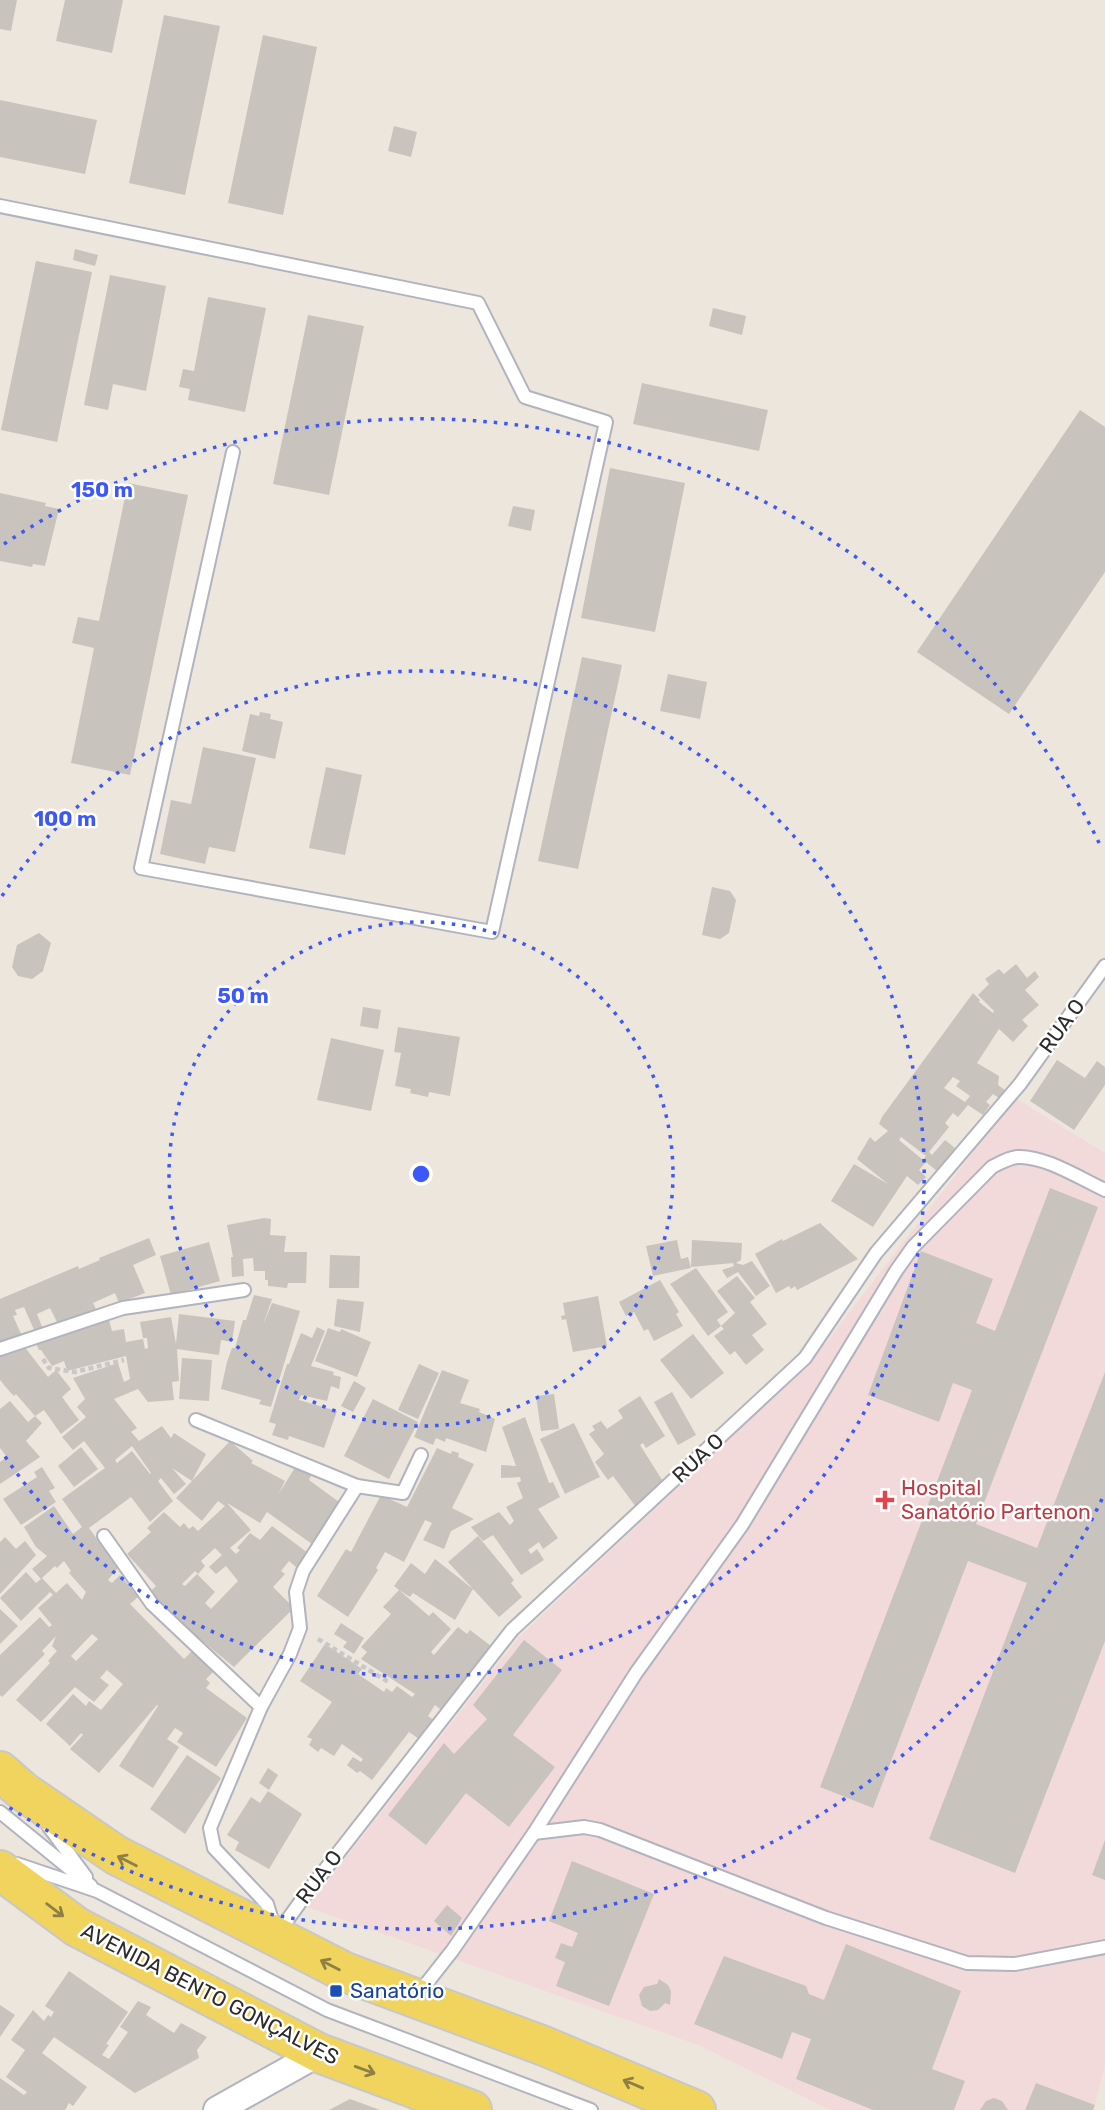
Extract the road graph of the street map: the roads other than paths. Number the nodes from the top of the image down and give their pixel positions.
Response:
1 (0, 206) edge
2 (233, 452) dead end
3 (1105, 966) edge
4 (1105, 1190) edge
5 (244, 1290) dead end
6 (0, 1349) edge
7 (197, 1420) dead end
8 (421, 1455) dead end
9 (357, 1486) junction
10 (104, 1536) dead end
11 (261, 1707) junction
12 (8, 1792) edge
13 (534, 1832) junction
14 (0, 1859) edge
15 (0, 1870) edge
16 (97, 1891) junction
17 (276, 1937) junction
18 (1105, 1947) edge
19 (415, 1998) junction
20 (319, 2053) junction
21 (217, 2110) edge
22 (472, 2110) edge
23 (590, 2110) edge
24 (696, 2110) edge

1 - 2 lane
3 - 17 lane, RUA O
4 - 13 lane
5 - 6 lane
7 - 9 lane
8 - 9 lane
9 - 11 lane
10 - 11 lane
11 - 17 lane
12 - 16 lane
12 - 16 lane
17 -> 12 main road
13 - 18 lane
13 - 19 lane
14 - 16 lane
15 -> 20 main road, AVENIDA BENTO GONÇALVES
16 - 23 lane
19 -> 17 main road
24 -> 19 main road
20 - 21 street
20 -> 22 main road, AVENIDA BENTO GONÇALVES

